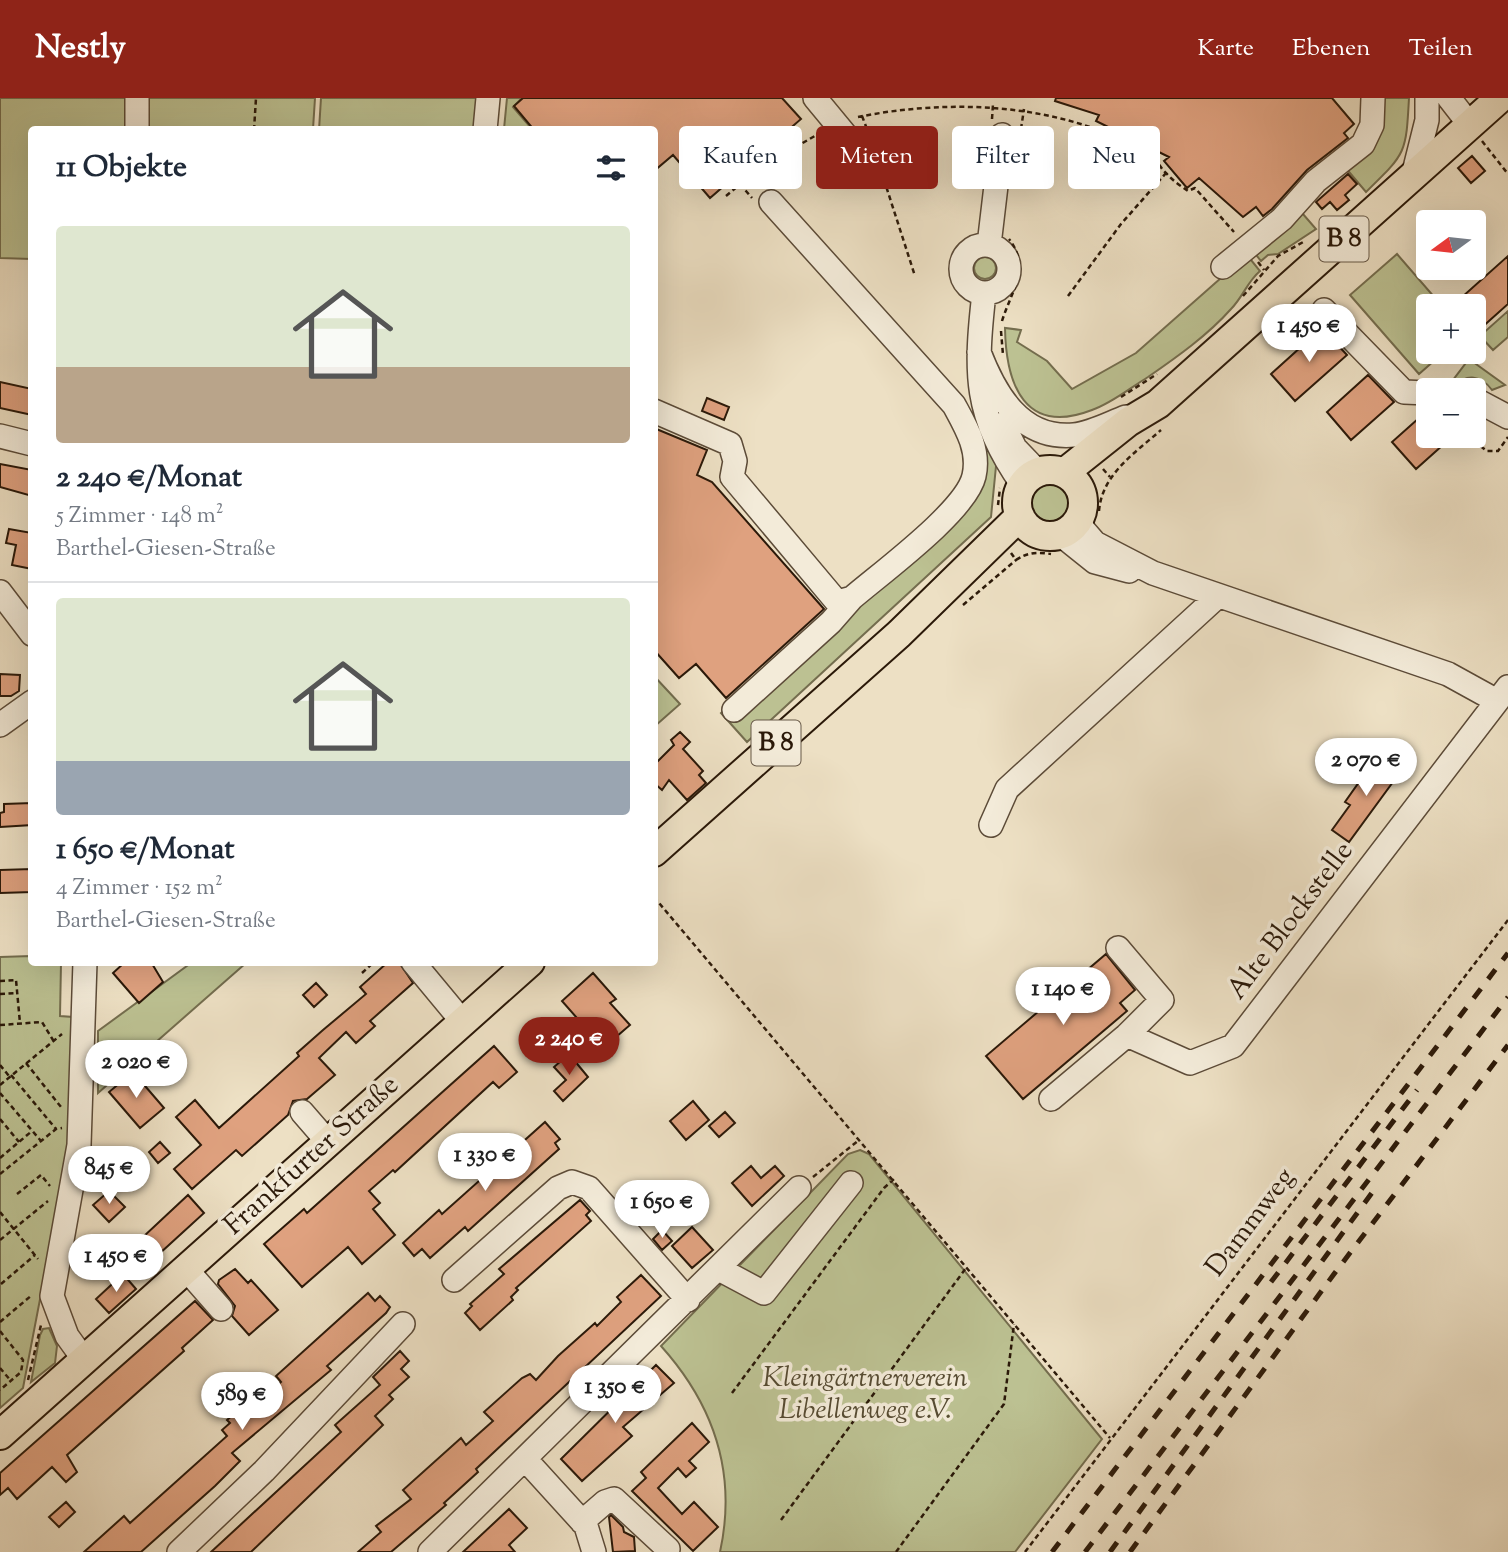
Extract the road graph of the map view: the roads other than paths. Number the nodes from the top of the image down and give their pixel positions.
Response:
1 (137, 98) edge
2 (488, 98) edge
3 (815, 98) edge
4 (1373, 98) edge
5 (1427, 98) edge
6 (1449, 98) edge
7 (1500, 98) edge
8 (137, 126) edge
9 (485, 126) edge
10 (847, 126) edge
11 (1476, 133) junction
12 (1413, 176) junction
13 (1004, 189) edge
14 (771, 202) dead end
15 (998, 240) junction
16 (1223, 267) dead end
17 (984, 293) junction
18 (1324, 310) dead end
19 (979, 352) junction
20 (989, 381) junction
21 (1416, 393) edge
22 (1158, 404) junction
23 (954, 405) junction
24 (1486, 405) edge
25 (984, 412) junction
26 (658, 413) edge
27 (1508, 417) edge
28 (0, 436) edge
29 (28, 443) edge
30 (1050, 502) junction
31 (0, 592) edge
32 (1217, 596) junction
33 (852, 598) junction
34 (28, 629) edge
35 (1503, 694) edge
36 (28, 705) edge
37 (734, 710) dead end
38 (0, 725) edge
39 (991, 825) dead end
40 (658, 848) edge
41 (1118, 948) dead end
42 (85, 966) edge
43 (416, 966) edge
44 (525, 966) edge
45 (462, 1021) junction
46 (1127, 1035) junction
47 (1051, 1098) dead end
48 (302, 1112) dead end
49 (328, 1142) junction
50 (851, 1183) dead end
51 (799, 1188) road end
52 (186, 1269) junction
53 (719, 1269) junction
54 (454, 1280) dead end
55 (688, 1300) junction
56 (221, 1309) dead end
57 (403, 1324) dead end
58 (85, 1361) junction
59 (0, 1435) edge
60 (526, 1460) junction
61 (582, 1522) junction
62 (668, 1549) dead end
63 (179, 1552) edge
64 (430, 1552) edge
65 (594, 1552) edge

1 - 8 street
2 - 9 street
3 - 10 street
4 - 16 street
5 - 12 street
6 - 11 street
7 - 11 main road, B 8
11 - 12 main road, B 8
12 - 22 main road, B 8
13 - 15 street
14 - 23 street
15 - 17 street
15 - 17 street
17 - 19 street
18 - 21 street
19 - 20 street
19 - 25 street
20 - 22 street
20 - 30 street
22 - 30 main road, B 8
23 - 25 street
23 - 33 street
24 - 27 street
25 - 30 street
26 - 33 street
28 - 29 street
30 - 32 street, Alte Blockstelle
30 - 40 main road, B 8
31 - 34 street
32 - 35 street, Alte Blockstelle
32 - 39 street
33 - 37 street
35 - 46 street, Alte Blockstelle
36 - 38 street
41 - 46 street
42 - 58 street
43 - 45 street
44 - 45 main road, Frankfurter Straße
45 - 49 main road, Frankfurter Straße
46 - 47 street
48 - 49 street
49 - 52 main road, Frankfurter Straße
50 - 53 street
51 - 53 street
52 - 56 street
52 - 58 main road, Frankfurter Straße
53 - 55 street
54 - 55 street
55 - 60 street
57 - 63 street
58 - 59 main road, Frankfurter Straße
60 - 61 street
60 - 64 street
61 - 62 street
61 - 65 street

